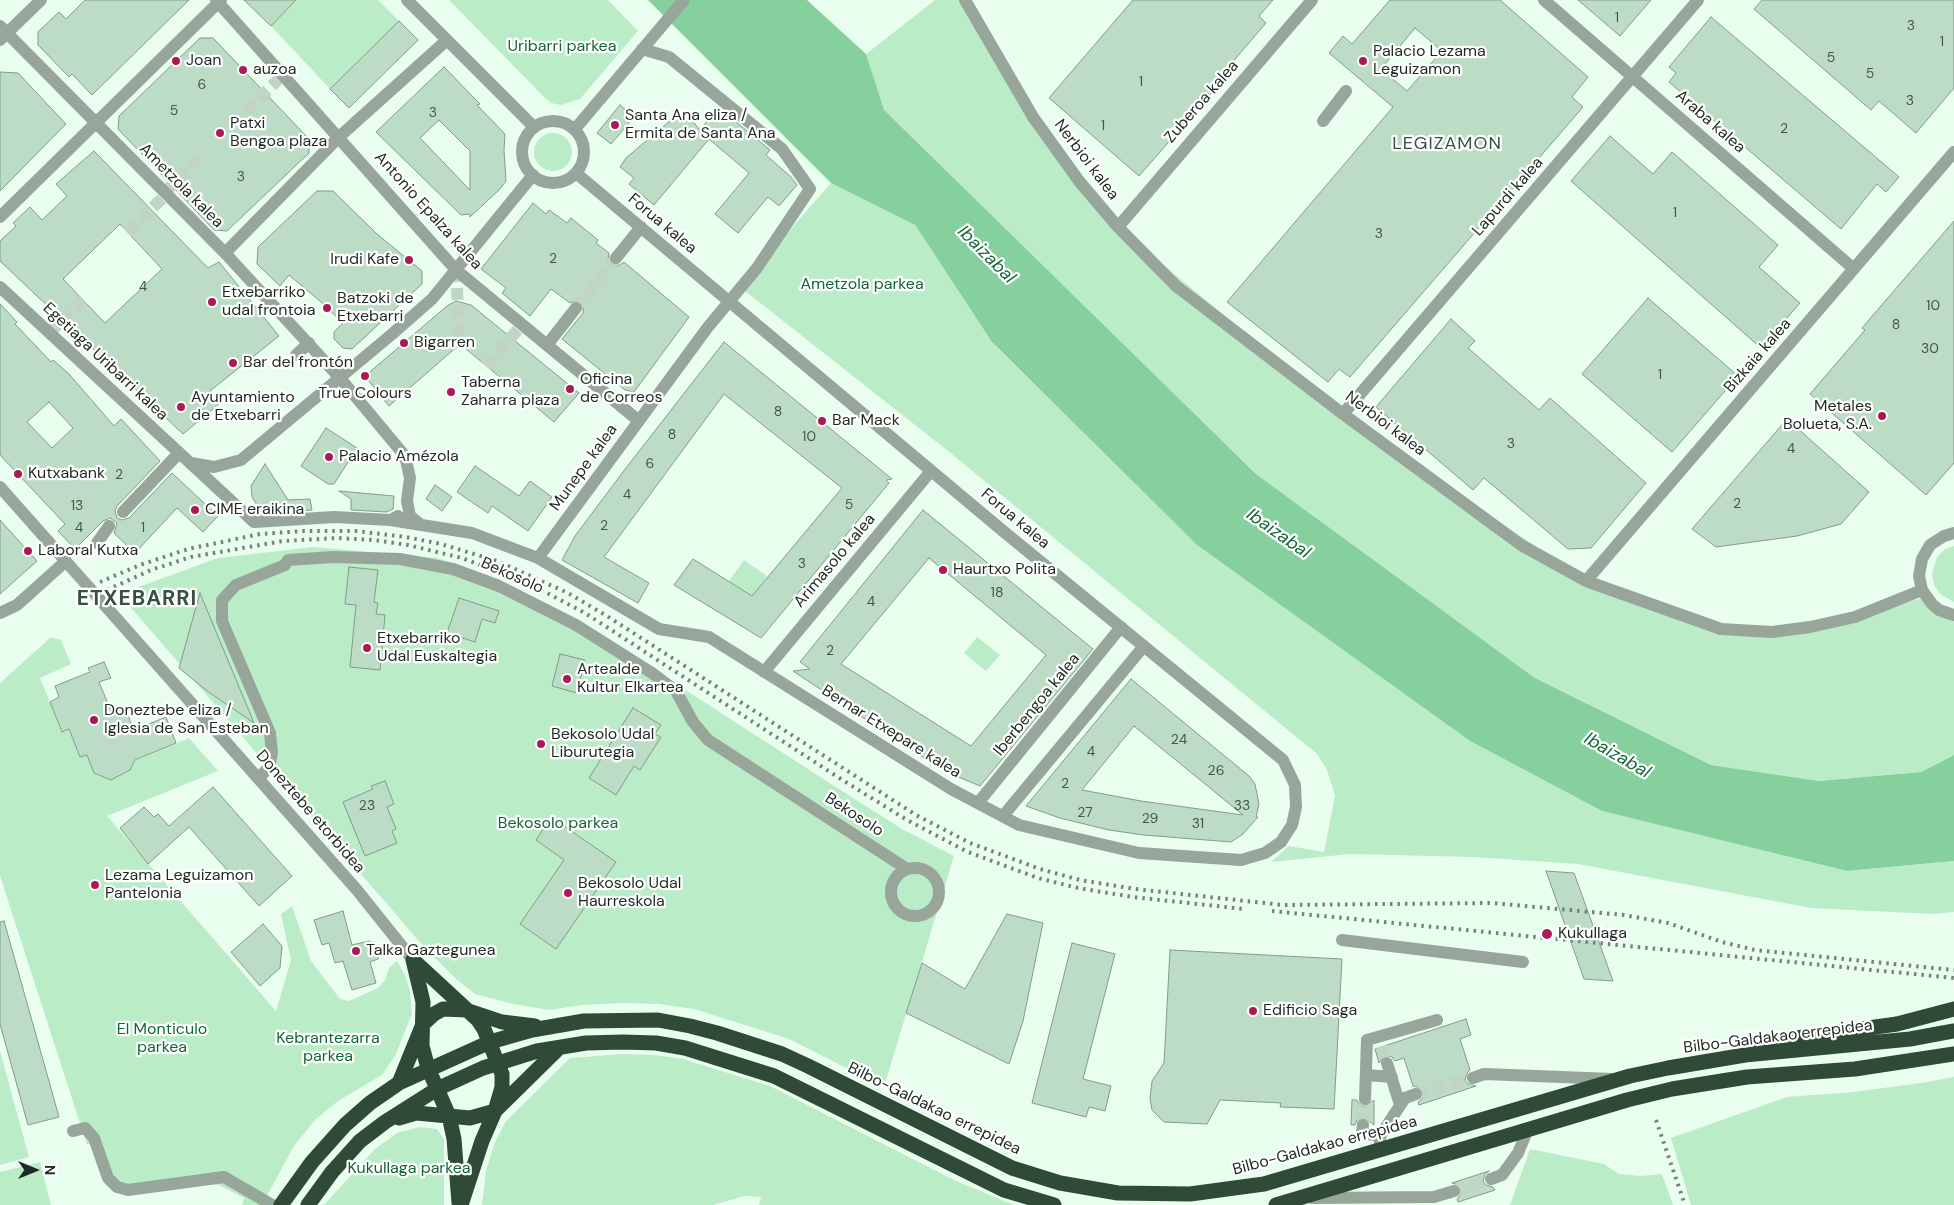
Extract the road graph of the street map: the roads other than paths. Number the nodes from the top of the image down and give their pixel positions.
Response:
1 (41, 0) edge
2 (407, 0) edge
3 (684, 0) edge
4 (965, 0) edge
5 (1312, 0) edge
6 (1544, 0) edge
7 (1698, 0) edge
8 (218, 1) edge
9 (2, 33) edge
10 (447, 40) junction
11 (642, 49) junction
12 (1632, 77) junction
13 (1346, 91) dead end
14 (1323, 120) dead end
15 (97, 124) junction
16 (534, 127) junction
17 (575, 129) junction
18 (339, 137) junction
19 (1954, 152) edge
20 (576, 173) junction
21 (533, 175) junction
22 (0, 218) edge
23 (640, 227) junction
24 (1118, 227) junction
25 (225, 253) junction
26 (616, 258) tunnel mouth
27 (1854, 269) junction
28 (456, 270) junction
29 (0, 287) edge
30 (728, 301) junction
31 (576, 308) tunnel mouth
32 (309, 343) junction
33 (547, 345) junction
34 (296, 355) dead end
35 (338, 375) junction
36 (1343, 414) junction
37 (639, 421) junction
38 (179, 453) junction
39 (190, 463) junction
40 (931, 471) junction
41 (0, 487) edge
42 (407, 501) junction
43 (390, 520) junction
44 (254, 522) joint
45 (423, 526) junction
46 (1954, 533) edge
47 (96, 543) dead end
48 (538, 558) junction
49 (66, 562) junction
50 (1586, 581) junction
51 (1922, 590) junction
52 (0, 612) edge
53 (1954, 615) edge
54 (1121, 627) junction
55 (1144, 646) junction
56 (764, 672) junction
57 (1283, 760) joint
58 (259, 778) junction
59 (978, 803) junction
60 (1003, 816) junction
61 (907, 869) dead end
62 (1342, 940) dead end
63 (413, 960) junction
64 (1523, 962) dead end
65 (1954, 1009) edge
66 (466, 1010) junction
67 (1437, 1020) dead end
68 (423, 1024) junction
69 (549, 1027) junction
70 (1954, 1031) edge
71 (490, 1042) junction
72 (559, 1048) junction
73 (1954, 1054) edge
74 (1745, 1055) junction
75 (497, 1062) junction
76 (1387, 1063) tunnel mouth
77 (428, 1068) junction
78 (1366, 1075) junction
79 (1392, 1077) junction
80 (1473, 1078) tunnel mouth
81 (1620, 1079) junction
82 (399, 1083) junction
83 (437, 1089) junction
84 (1416, 1094) tunnel mouth
85 (1364, 1099) tunnel mouth
86 (1400, 1105) junction
87 (495, 1111) junction
88 (449, 1116) junction
89 (386, 1122) junction
90 (1363, 1125) tunnel mouth
91 (1528, 1130) junction
92 (73, 1131) dead end
93 (1380, 1144) junction
94 (1491, 1179) tunnel mouth
95 (1454, 1191) tunnel mouth
96 (1299, 1198) junction
97 (272, 1205) edge
98 (281, 1205) edge
99 (308, 1205) edge
100 (460, 1205) edge
101 (1054, 1205) edge
102 (1276, 1205) edge

1 - 9 street
2 - 10 street
3 - 11 street
4 - 24 street, Nerbioi kalea
5 - 24 street, Zuberoa kalea
6 - 12 street, Araba kalea
7 - 12 street, Lapurdi kalea
8 - 15 street
8 - 18 street, Antonio Epalza kalea
9 - 15 street, Ametzola kalea
10 - 16 street
10 - 18 street
11 - 17 street
11 - 30 street
12 - 27 street, Araba kalea
12 - 36 street, Lapurdi kalea
13 - 14 street
15 - 22 street
15 - 25 street, Ametzola kalea
16 - 17 street
16 - 21 street
17 - 20 street
18 - 25 street
18 - 28 street, Antonio Epalza kalea
19 - 27 street, Bizkaia kalea
20 - 21 street
20 - 23 street, Forua kalea
21 - 28 street
23 - 26 street
23 - 30 street, Forua kalea
24 - 36 street, Nerbioi kalea
25 - 32 street, Ametzola kalea
27 - 50 street, Bizkaia kalea
28 - 33 street, Antonio Epalza kalea
28 - 35 street
29 - 38 street, Egetiaga Uribarri kalea
30 - 37 street, Munepe kalea
30 - 40 street, Forua kalea
31 - 33 street
32 - 34 street
32 - 35 street, Ametzola kalea
33 - 37 street, Antonio Epalza kalea
35 - 39 street
35 - 42 street, Ametzola kalea
36 - 50 street, Nerbioi kalea
37 - 48 street, Munepe kalea
38 - 39 street, Egetiaga Uribarri kalea
38 - 47 street
39 - 44 street, Egetiaga Uribarri kalea
40 - 54 street, Forua kalea
40 - 56 street, Arimasolo kalea
41 - 49 street, Doneztebe etorbidea
42 - 43 street
42 - 45 street
43 - 44 street, Bernar Etxepare kalea
43 - 45 street, Bernar Etxepare kalea
45 - 48 street, Bernar Etxepare kalea
46 - 51 street
48 - 56 street, Bernar Etxepare kalea
49 - 52 street
49 - 58 street, Doneztebe etorbidea
50 - 51 street, Nerbioi kalea
51 - 53 street
54 - 55 street, Forua kalea
54 - 59 street, Iberbengoa kalea
55 - 57 street, Forua kalea
55 - 60 street
56 - 59 street, Bernar Etxepare kalea
57 - 60 street, Bernar Etxepare kalea
58 - 61 street, Bekosolo
58 - 63 street, Doneztebe etorbidea
59 - 60 street, Bernar Etxepare kalea
62 - 64 street
63 - 66 highway
63 - 68 highway
65 - 74 highway
66 - 68 highway
66 - 69 highway
66 - 71 highway
67 - 78 street
68 - 77 highway
68 - 82 highway
69 - 71 highway, Bilbo-Galdakao errepidea
69 - 93 highway, Bilbo-Galdakao errepidea
70 - 74 highway, Bilbo-Galdakao errepidea
71 - 75 highway
71 - 77 highway, Bilbo-Galdakao errepidea
72 - 75 highway
72 - 87 highway
72 - 101 highway
73 - 91 highway
74 - 81 highway, Bilbo-Galdakao errepidea
75 - 83 highway
75 - 87 highway
76 - 79 street
77 - 82 highway, Bilbo-Galdakao errepidea
77 - 83 highway
78 - 79 street
78 - 85 street
79 - 86 street
80 - 81 street
81 - 93 highway, Bilbo-Galdakao errepidea
82 - 98 highway, Bilbo-Galdakao errepidea
83 - 88 highway
83 - 89 highway
84 - 86 street
86 - 93 street
87 - 88 highway
87 - 100 highway
88 - 89 highway
88 - 100 highway
89 - 99 highway
90 - 93 street
91 - 94 street
91 - 96 highway
92 - 97 street
95 - 96 street
96 - 102 highway

